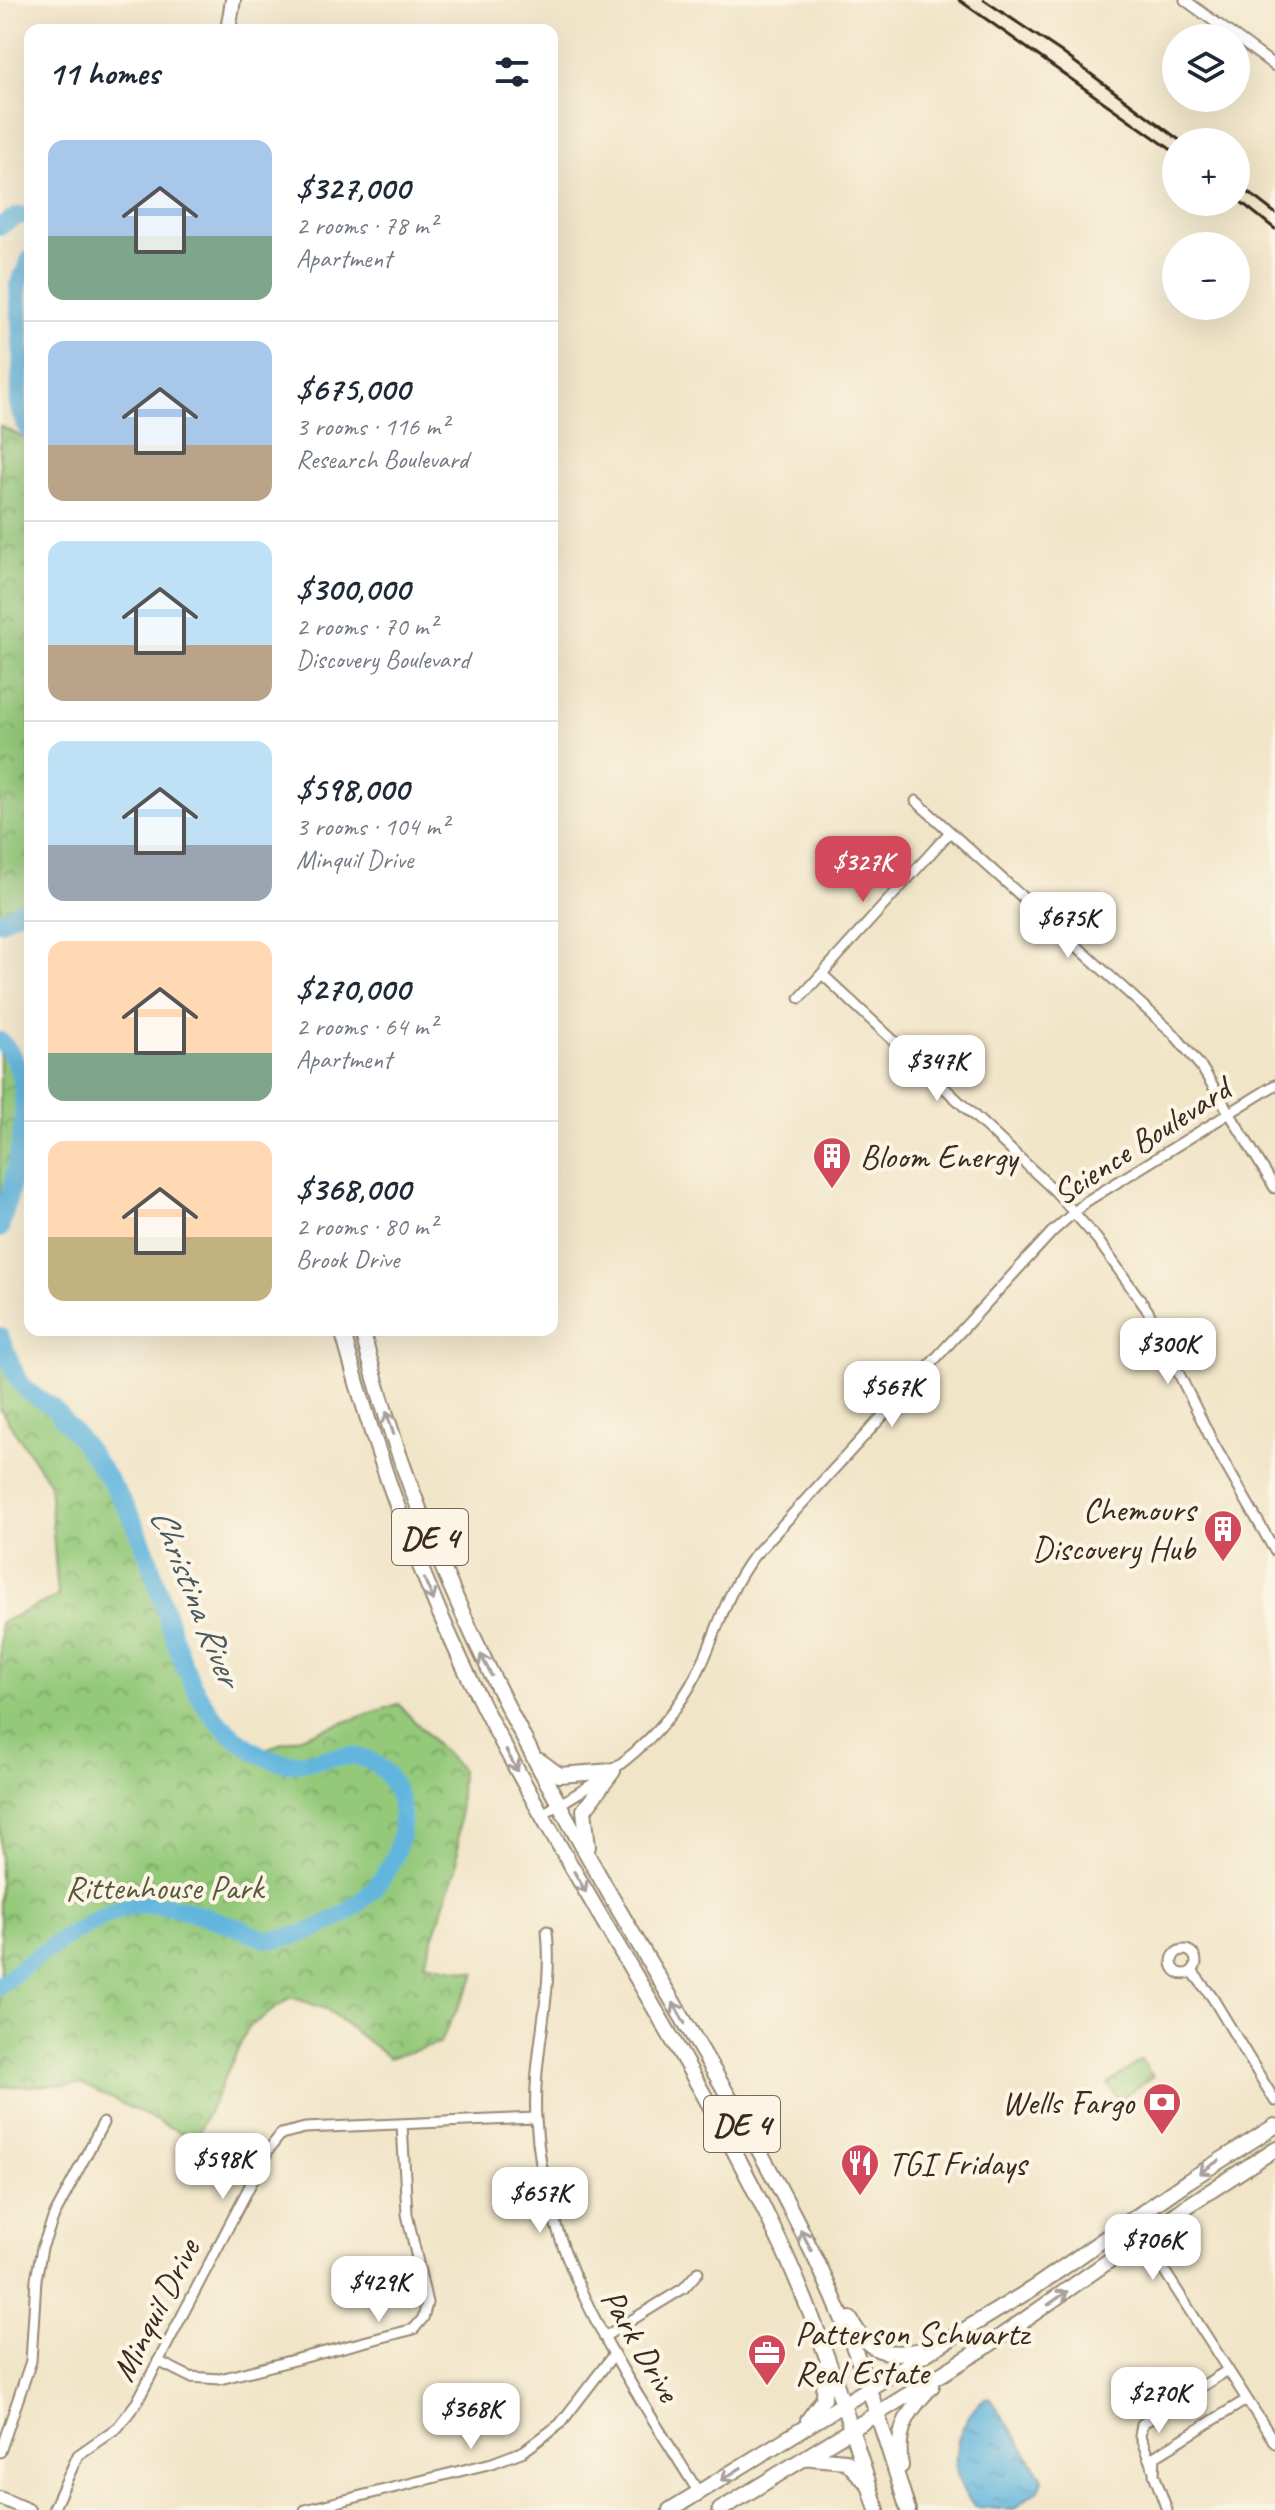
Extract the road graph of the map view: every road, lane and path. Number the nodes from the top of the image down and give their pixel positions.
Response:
1 (233, 0) edge
2 (1185, 0) edge
3 (229, 24) edge
4 (1275, 66) edge
5 (916, 801) dead end
6 (950, 832) junction
7 (822, 974) junction
8 (800, 998) dead end
9 (1275, 1085) edge
10 (1229, 1113) junction
11 (1275, 1188) edge
12 (1073, 1211) junction
13 (344, 1336) edge
14 (364, 1336) edge
15 (1275, 1551) edge
16 (521, 1734) junction
17 (613, 1771) junction
18 (560, 1804) junction
19 (542, 1814) junction
20 (595, 1870) junction
21 (547, 1931) dead end
22 (1192, 1971) dead end
23 (1275, 2101) edge
24 (536, 2118) junction
25 (103, 2123) dead end
26 (402, 2124) junction
27 (1275, 2126) edge
28 (1275, 2149) edge
29 (1122, 2252) junction
30 (819, 2266) junction
31 (698, 2272) dead end
32 (604, 2337) junction
33 (822, 2343) junction
34 (937, 2347) junction
35 (614, 2354) junction
36 (158, 2361) junction
37 (1228, 2370) junction
38 (947, 2372) junction
39 (868, 2390) junction
40 (1246, 2400) junction
41 (844, 2404) junction
42 (877, 2415) junction
43 (852, 2431) junction
44 (791, 2437) junction
45 (1275, 2443) edge
46 (0, 2452) edge
47 (807, 2458) junction
48 (1154, 2474) junction
49 (869, 2487) junction
50 (699, 2493) junction
51 (0, 2498) edge
52 (907, 2506) edge
53 (28, 2510) edge
54 (53, 2510) edge
55 (305, 2510) edge
56 (670, 2510) edge
57 (720, 2510) edge
58 (877, 2510) edge
59 (1167, 2510) edge

1 - 3 main road
2 - 4 street
5 - 6 street
6 - 7 street
6 - 10 street
7 - 8 street
7 - 12 street
9 - 10 street, Science Boulevard
10 - 11 street
10 - 12 street, Science Boulevard
12 - 15 street
12 - 17 street, Science Boulevard
13 -> 19 main road, DE 4
16 -> 14 main road, DE 4
16 - 17 main road
16 - 18 main road, DE 4
17 - 18 street, Science Boulevard
17 - 20 main road
18 - 19 street, Science Boulevard
18 - 20 main road, DE 4
19 -> 33 main road, DE 4
30 -> 20 main road, DE 4
21 - 24 street, Park Drive
22 - 23 street
24 - 26 street, Minquil Drive
24 - 32 street, Park Drive
25 - 46 street
26 - 36 street, Minquil Drive
26 - 36 street
27 -> 34 main road
28 - 29 main road
29 - 37 street
38 -> 29 main road
30 - 34 main road
30 - 39 main road, DE 4
31 - 32 street
32 - 35 street, Park Drive
33 - 41 main road, DE 4
33 - 44 main road
34 - 39 main road
35 - 50 street, Park Drive
35 - 55 street
36 - 54 street, Minquil Drive
37 - 40 street
37 - 48 street
38 - 42 main road
38 - 52 main road
39 - 41 main road
39 - 42 main road, DE 4
40 - 45 street
40 - 48 street
41 - 43 main road, DE 4
41 - 44 main road
42 - 43 main road
42 - 52 main road, DE 4
43 - 47 main road
43 - 49 main road, DE 4
44 -> 50 main road
47 - 49 main road
47 - 57 main road
48 - 59 street
49 - 58 main road, DE 4
50 - 56 main road
51 - 53 street

